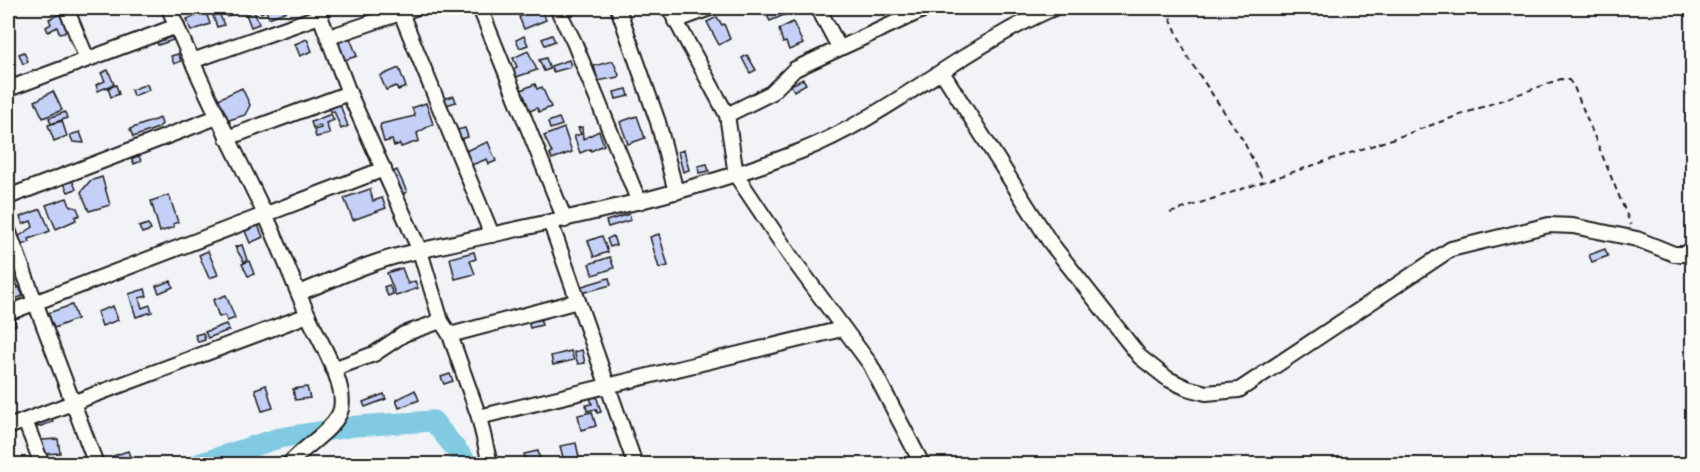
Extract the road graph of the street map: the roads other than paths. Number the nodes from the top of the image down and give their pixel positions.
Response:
1 (66, 8) edge
2 (169, 8) edge
3 (415, 8) edge
4 (480, 8) edge
5 (557, 8) edge
6 (618, 8) edge
7 (669, 8) edge
8 (710, 8) edge
9 (818, 8) edge
10 (927, 8) edge
11 (1054, 8) edge
12 (320, 12) edge
13 (401, 13) junction
14 (675, 21) junction
15 (177, 26) junction
16 (329, 37) junction
17 (839, 47) junction
18 (87, 59) junction
19 (192, 61) junction
20 (942, 72) junction
21 (8, 89) edge
22 (349, 93) junction
23 (727, 115) junction
24 (217, 117) junction
25 (227, 138) junction
26 (384, 169) junction
27 (736, 175) junction
28 (676, 192) junction
29 (8, 197) edge
30 (639, 202) junction
31 (264, 213) junction
32 (565, 220) junction
33 (550, 224) junction
34 (8, 230) edge
35 (492, 236) junction
36 (1692, 249) edge
37 (420, 251) junction
38 (299, 293) junction
39 (578, 301) junction
40 (35, 303) junction
41 (8, 313) edge
42 (308, 315) junction
43 (441, 321) junction
44 (842, 328) junction
45 (450, 334) junction
46 (333, 369) junction
47 (607, 384) junction
48 (75, 402) junction
49 (479, 417) junction
50 (26, 421) junction
51 (8, 427) edge
52 (42, 465) edge
53 (96, 465) edge
54 (289, 465) edge
55 (490, 465) edge
56 (635, 465) edge
57 (922, 465) edge

1 - 18 street
2 - 15 street
3 - 13 street
4 - 32 street
5 - 30 street
6 - 28 street
7 - 14 street
8 - 14 street
9 - 17 street
10 - 17 street
11 - 20 street
12 - 16 street
12 - 19 street
13 - 16 street
13 - 35 street
14 - 23 street
15 - 18 street
15 - 19 street
16 - 22 street
17 - 23 street
18 - 21 street
19 - 24 street
20 - 27 street
20 - 36 street
22 - 25 street
22 - 26 street
23 - 27 street
24 - 25 street
24 - 29 street
25 - 31 street
26 - 31 street
26 - 37 street
27 - 28 street
27 - 44 street
28 - 30 street
30 - 32 street
31 - 38 street
31 - 40 street
32 - 33 street
33 - 35 street
33 - 39 street
34 - 40 street
35 - 37 street
37 - 38 street
37 - 43 street
38 - 42 street
39 - 45 street
39 - 47 street
40 - 41 street
40 - 48 street
42 - 46 street
42 - 48 street
43 - 45 street
43 - 46 street
44 - 47 street
44 - 57 street
45 - 49 street
46 - 54 street
47 - 49 street
47 - 56 street
48 - 50 street
48 - 53 street
49 - 55 street
50 - 51 street
50 - 52 street

